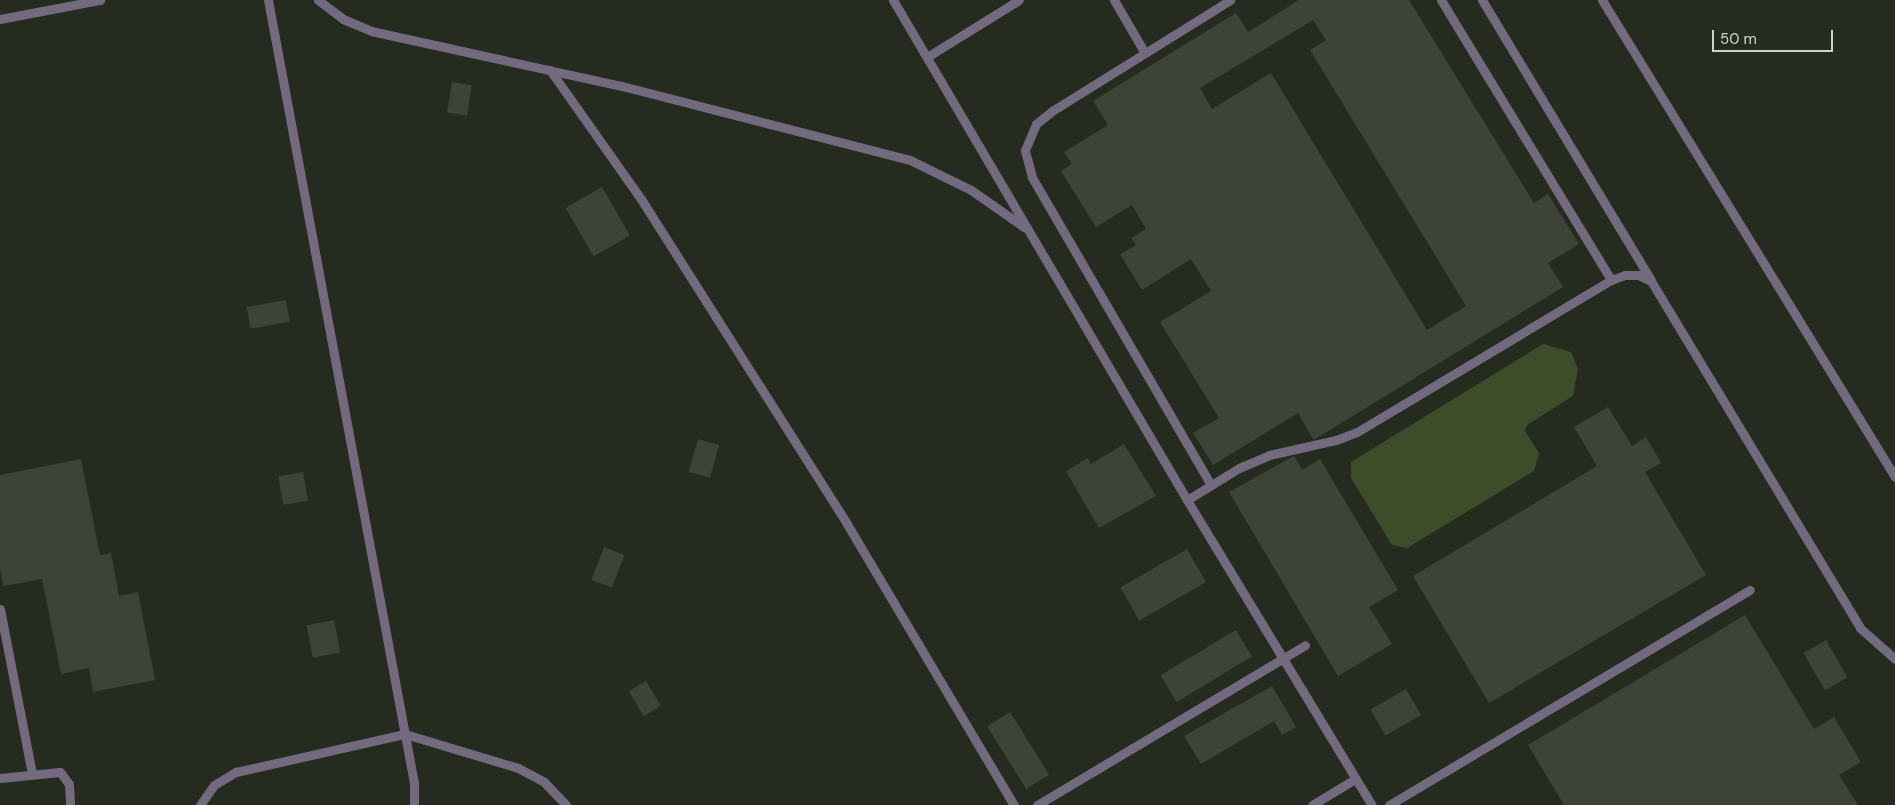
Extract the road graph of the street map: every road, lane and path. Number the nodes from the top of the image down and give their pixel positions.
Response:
1 (100, 0) edge
2 (268, 0) edge
3 (318, 0) edge
4 (893, 0) edge
5 (1020, 0) edge
6 (1114, 0) edge
7 (1230, 0) edge
8 (1441, 0) edge
9 (1482, 0) edge
10 (1602, 0) edge
11 (0, 19) edge
12 (1145, 53) junction
13 (927, 57) junction
14 (550, 70) junction
15 (1033, 235) junction
16 (1611, 280) junction
17 (1651, 281) junction
18 (1895, 477) edge
19 (1211, 485) junction
20 (1186, 500) junction
21 (1750, 590) dead end
22 (0, 608) edge
23 (1305, 645) dead end
24 (1281, 658) junction
25 (1895, 659) edge
26 (405, 734) junction
27 (32, 773) junction
28 (0, 778) edge
29 (1355, 779) junction
30 (70, 805) edge
31 (200, 805) edge
32 (414, 805) edge
33 (566, 805) edge
34 (1014, 805) edge
35 (1037, 805) edge
36 (1312, 805) edge
37 (1372, 805) edge
38 (1389, 805) edge

1 - 11 lane
2 - 26 lane
3 - 14 lane
4 - 13 lane
5 - 13 lane
6 - 12 lane
7 - 12 lane
8 - 16 lane
9 - 17 lane
10 - 18 lane
12 - 19 lane
13 - 15 lane
14 - 15 lane
14 - 34 lane
15 - 20 lane
16 - 17 lane
16 - 19 lane
17 - 25 lane
19 - 20 lane
20 - 24 lane
21 - 38 lane
22 - 27 lane
23 - 24 lane
24 - 29 lane
24 - 35 lane
26 - 31 lane
26 - 32 lane
26 - 33 lane
27 - 28 lane
27 - 30 lane
29 - 36 lane
29 - 37 lane

